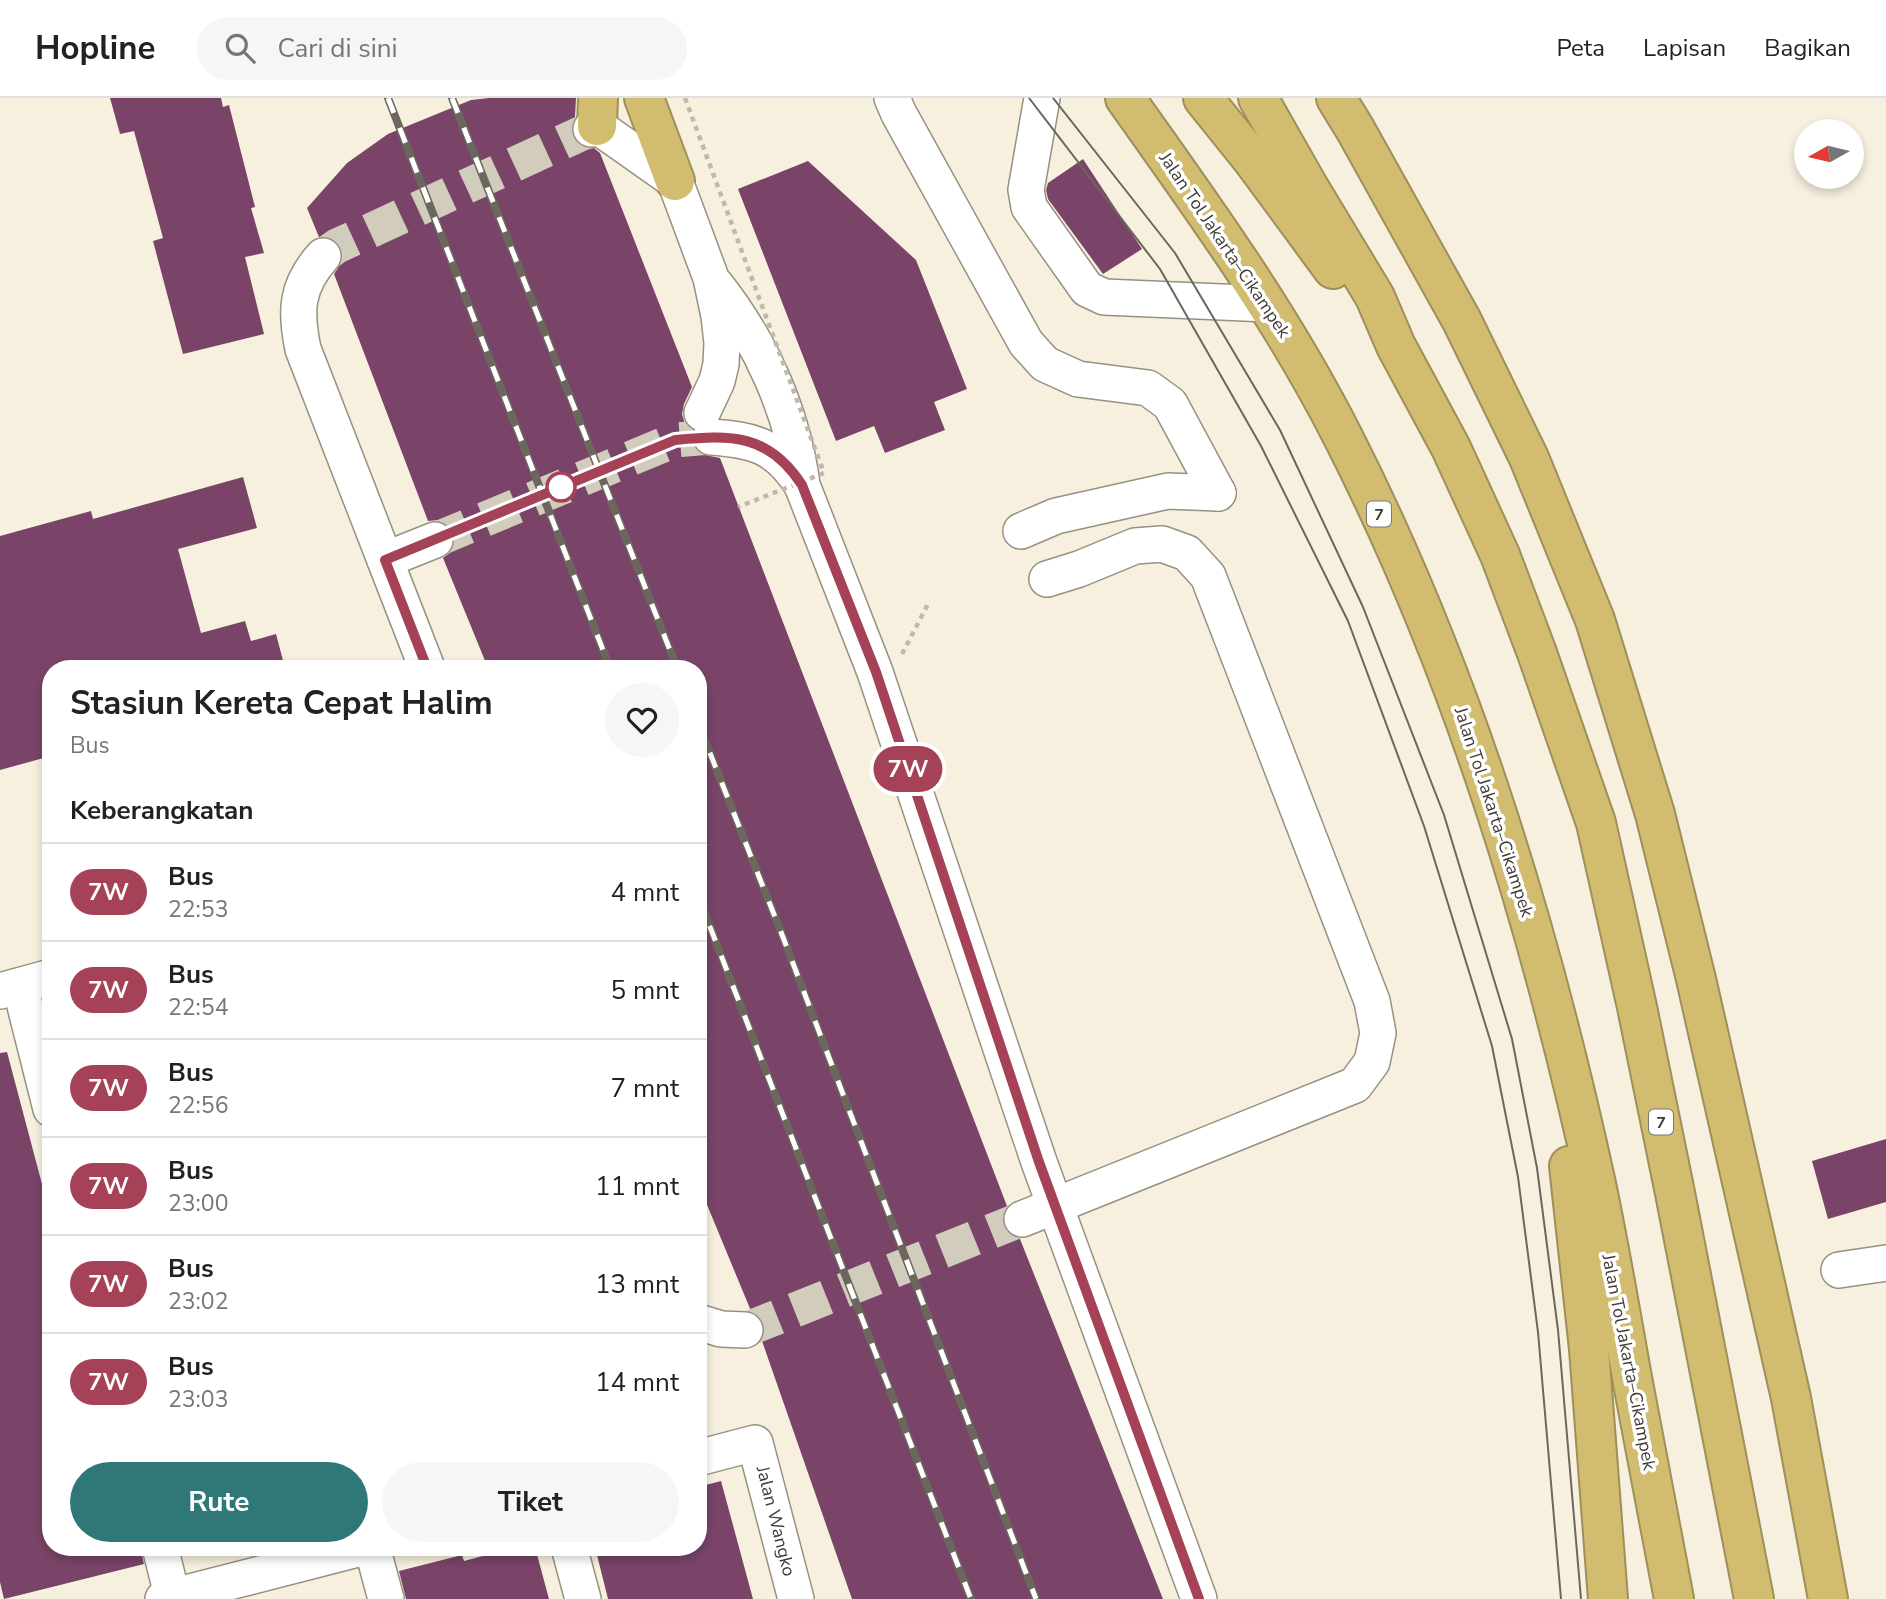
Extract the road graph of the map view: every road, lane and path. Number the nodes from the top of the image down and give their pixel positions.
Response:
1 (644, 98) edge
2 (685, 98) edge
3 (892, 98) edge
4 (1042, 98) edge
5 (1125, 98) edge
6 (1203, 98) edge
7 (1258, 98) edge
8 (1336, 98) edge
9 (595, 118) edge
10 (675, 181) junction
11 (323, 256) tunnel mouth
12 (711, 278) junction
13 (1268, 304) junction
14 (1396, 346) junction
15 (802, 485) junction
16 (738, 508) dead end
17 (1021, 531) dead end
18 (435, 540) tunnel mouth
19 (385, 560) junction
20 (1047, 579) dead end
21 (928, 604) dead end
22 (424, 660) edge
23 (876, 672) junction
24 (1545, 973) junction
25 (24, 985) edge
26 (42, 1068) edge
27 (1056, 1205) junction
28 (1022, 1219) tunnel mouth
29 (1886, 1263) edge
30 (1839, 1270) dead end
31 (707, 1325) edge
32 (746, 1330) tunnel mouth
33 (707, 1456) edge
34 (162, 1556) edge
35 (331, 1556) edge
36 (374, 1556) edge
37 (571, 1556) edge
38 (170, 1598) edge
39 (386, 1599) edge
40 (583, 1599) edge
41 (796, 1599) edge
42 (1199, 1599) edge
43 (1608, 1599) edge
44 (1674, 1599) edge
45 (1754, 1599) edge
46 (1828, 1599) edge

1 - 10 highway
2 - 16 path, bridge
3 - 17 street
4 - 13 street
5 - 13 highway, Jalan Tol Jakarta–Cikampek / 7
6 - 14 highway, 7
7 - 14 highway, 7
8 - 46 highway
9 - 10 street
10 - 12 street
11 - 19 street
12 - 15 street
12 - 15 street
13 - 24 highway, Jalan Tol Jakarta–Cikampek / 7
14 - 45 highway, 7
15 - 23 street
18 - 19 street
19 - 22 street
20 - 27 street
21 - 23 path
23 - 27 street
24 - 43 highway
24 - 44 highway, Jalan Tol Jakarta–Cikampek / 7
25 - 26 street
27 - 28 street
27 - 42 street
29 - 30 street
31 - 32 street
33 - 41 street, Jalan Wangko
34 - 38 street
35 - 38 street
36 - 39 street
37 - 40 street

